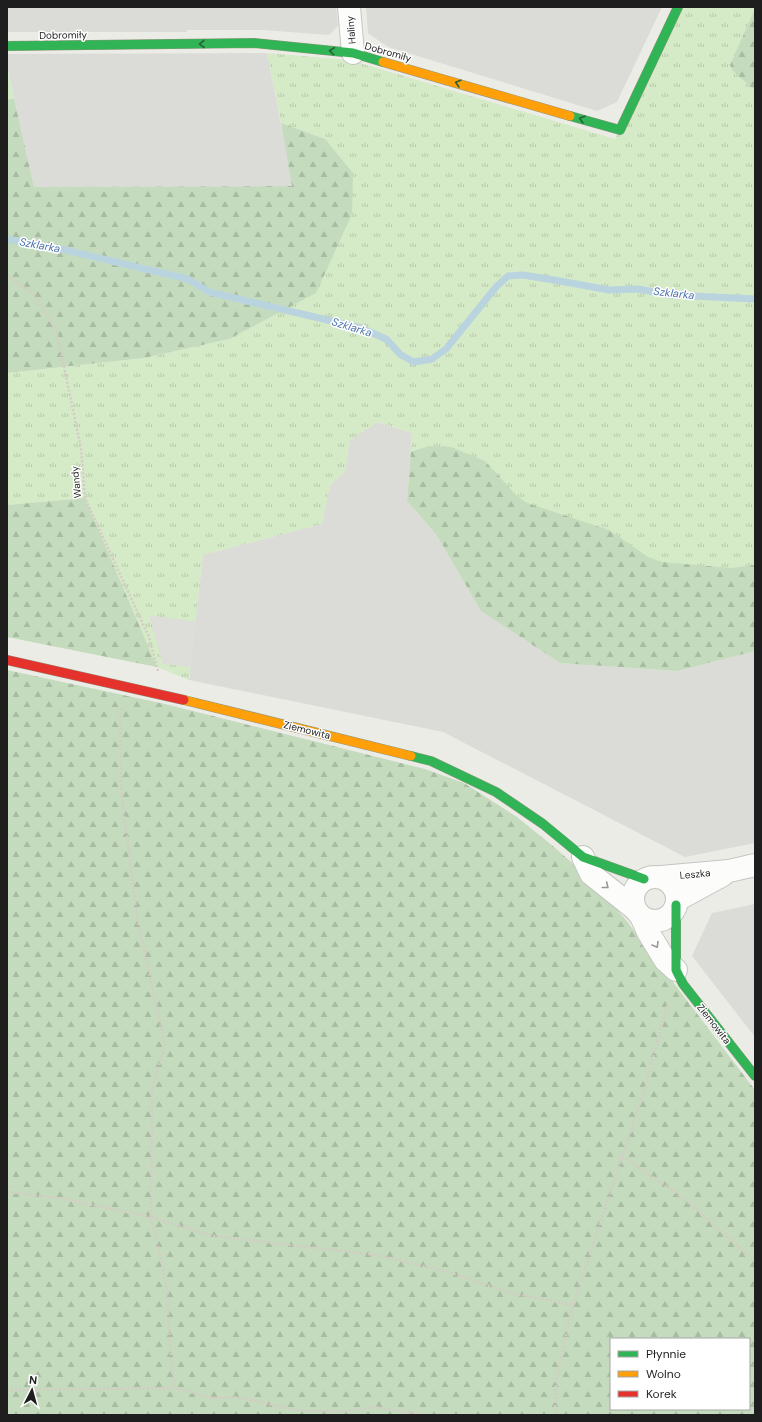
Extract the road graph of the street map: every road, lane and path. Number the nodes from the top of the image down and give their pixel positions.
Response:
1 (349, 7) edge
2 (678, 7) edge
3 (7, 46) edge
4 (353, 53) junction
5 (7, 275) edge
6 (7, 660) edge
7 (125, 686) junction
8 (164, 695) junction
9 (583, 857) junction
10 (755, 865) edge
11 (729, 871) junction
12 (653, 878) junction
13 (676, 902) junction
14 (638, 913) junction
15 (676, 970) junction
16 (755, 1076) edge
17 (622, 1156) junction
18 (7, 1192) edge
19 (151, 1217) junction
20 (755, 1261) edge
21 (573, 1305) junction
22 (175, 1388) junction
23 (7, 1390) edge
24 (426, 1415) edge
25 (554, 1415) edge

1 - 4 street, Haliny
2 -> 4 street, Dobromiły
4 -> 3 street, Dobromiły
5 - 8 path, Wandy
6 - 7 street, Ziemowita
7 - 8 street, Ziemowita
7 - 19 path
8 - 9 street, Ziemowita
9 - 12 street, Ziemowita
9 -> 14 street, Ziemowita
10 - 11 street, Leszka
11 - 12 street, Leszka
11 - 13 street, Leszka
12 - 13 street
12 - 14 street
13 - 14 street
13 - 15 street, Ziemowita
14 -> 15 street, Ziemowita
15 - 16 street, Ziemowita
15 - 17 path
17 - 20 path
17 - 21 path
18 - 19 path
19 - 21 path
19 - 22 path
21 - 25 path
22 - 23 path
22 - 24 path

